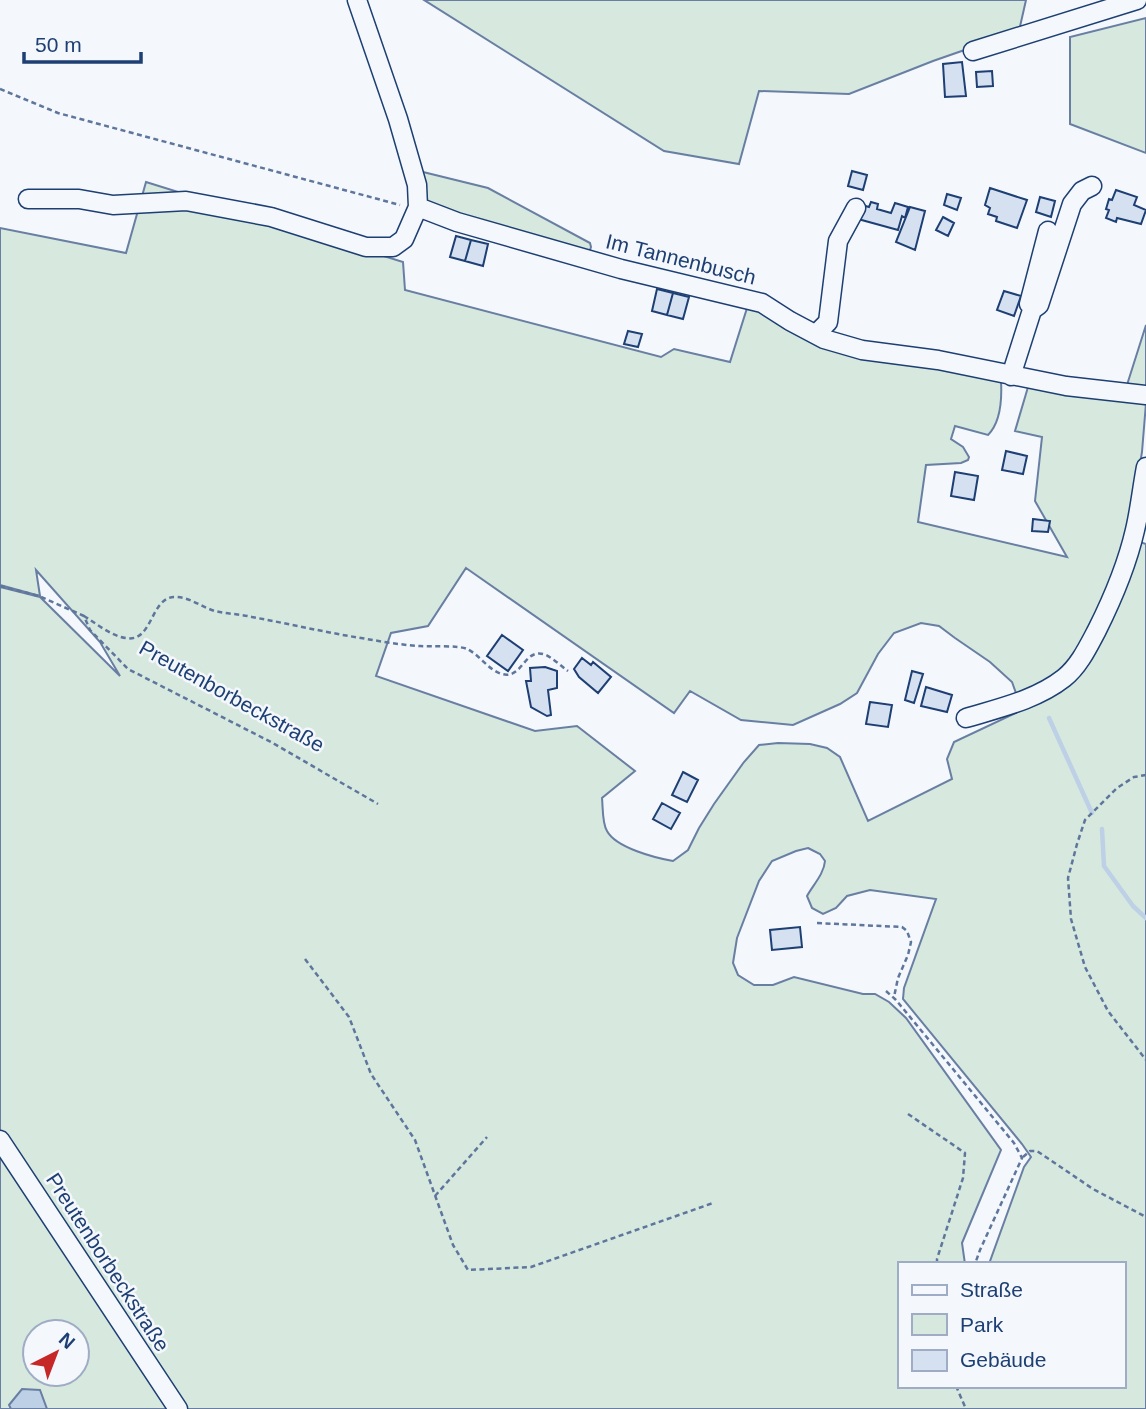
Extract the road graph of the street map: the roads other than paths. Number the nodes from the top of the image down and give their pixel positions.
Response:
1 (357, 0) edge
2 (1137, 0) edge
3 (973, 51) dead end
4 (1092, 186) dead end
5 (28, 199) dead end
6 (418, 207) junction
7 (856, 208) dead end
8 (1048, 231) dead end
9 (1032, 310) junction
10 (816, 334) junction
11 (1011, 376) junction
12 (1146, 395) edge
13 (1146, 467) edge
14 (965, 718) dead end
15 (0, 1140) edge
16 (178, 1409) edge

1 - 6 street
2 - 3 street
4 - 9 street
5 - 6 street
6 - 10 street, Im Tannenbusch
7 - 10 street
8 - 9 street
9 - 11 street
10 - 11 street, Im Tannenbusch
11 - 12 street, Im Tannenbusch
13 - 14 street
15 - 16 street, Preutenborbeckstraße

